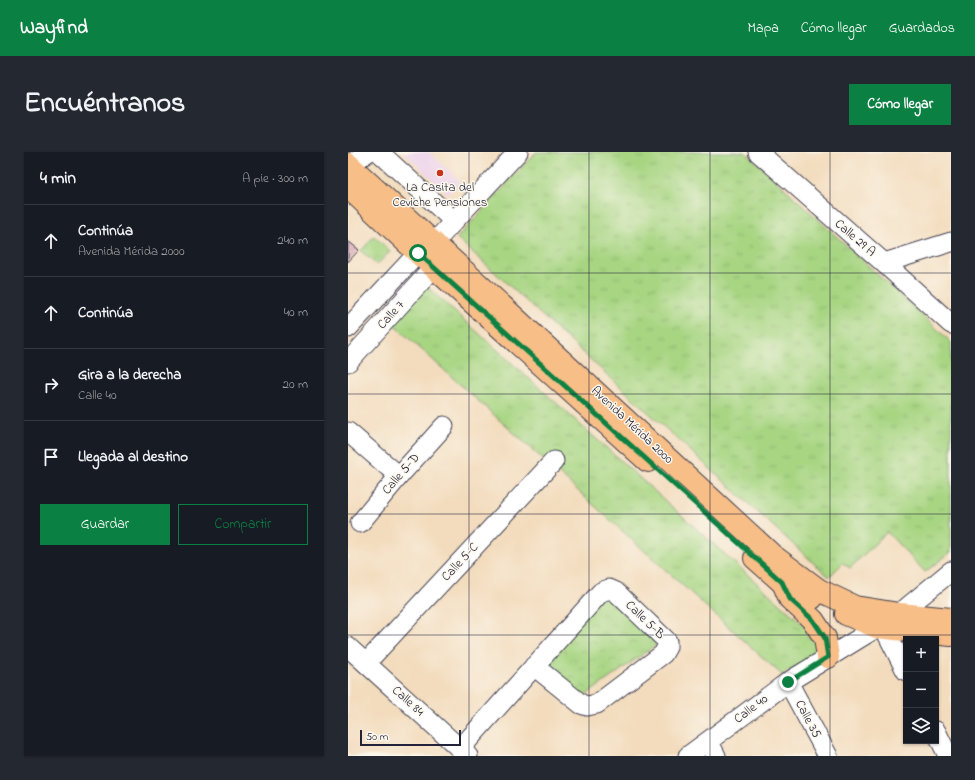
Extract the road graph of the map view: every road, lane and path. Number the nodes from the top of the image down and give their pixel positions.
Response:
1 (368, 152) edge
2 (379, 152) edge
3 (758, 152) edge
4 (512, 154) edge
5 (349, 164) edge
6 (348, 186) edge
7 (454, 221) junction
8 (951, 242) edge
9 (429, 255) junction
10 (884, 263) junction
11 (951, 324) edge
12 (348, 328) edge
13 (348, 362) edge
14 (444, 426) dead end
15 (348, 432) edge
16 (554, 461) dead end
17 (399, 476) junction
18 (360, 522) dead end
19 (951, 571) edge
20 (782, 582) junction
21 (951, 619) edge
22 (887, 623) junction
23 (951, 635) edge
24 (348, 647) edge
25 (828, 657) junction
26 (366, 663) junction
27 (903, 663) edge
28 (534, 666) junction
29 (788, 682) junction
30 (939, 737) edge
31 (712, 749) edge
32 (464, 752) edge
33 (688, 756) edge
34 (828, 756) edge
35 (948, 756) edge

1 - 5 street
2 - 7 street
3 - 10 street, Calle 29 A
4 - 7 street
5 - 9 main road, Avenida Mérida 2000
6 - 9 main road, Avenida Mérida 2000
7 - 9 street
8 - 10 street
9 - 12 street, Calle 7
9 - 13 street, Calle 7
9 - 20 main road, Avenida Mérida 2000
9 - 22 main road, Avenida Mérida 2000
10 - 11 street, Calle 29 A
14 - 17 street, Calle 5-D
15 - 17 street
16 - 26 street, Calle 5-C
17 - 18 street, Calle 5-D
19 - 22 street, Calle 40
20 - 22 main road, Avenida Mérida 2000
20 - 25 main road
21 - 22 main road, Avenida Mérida 2000
22 - 23 main road, Avenida Mérida 2000
22 - 25 street, Calle 40
22 - 27 street
24 - 26 street, Calle 84
25 - 29 street, Calle 40
26 - 32 street, Calle 84
28 - 28 street, Calle 5-B
28 - 32 street, Calle 5-B
29 - 31 street, Calle 40
29 - 34 street, Calle 35
30 - 35 street
31 - 33 street, Calle 40

